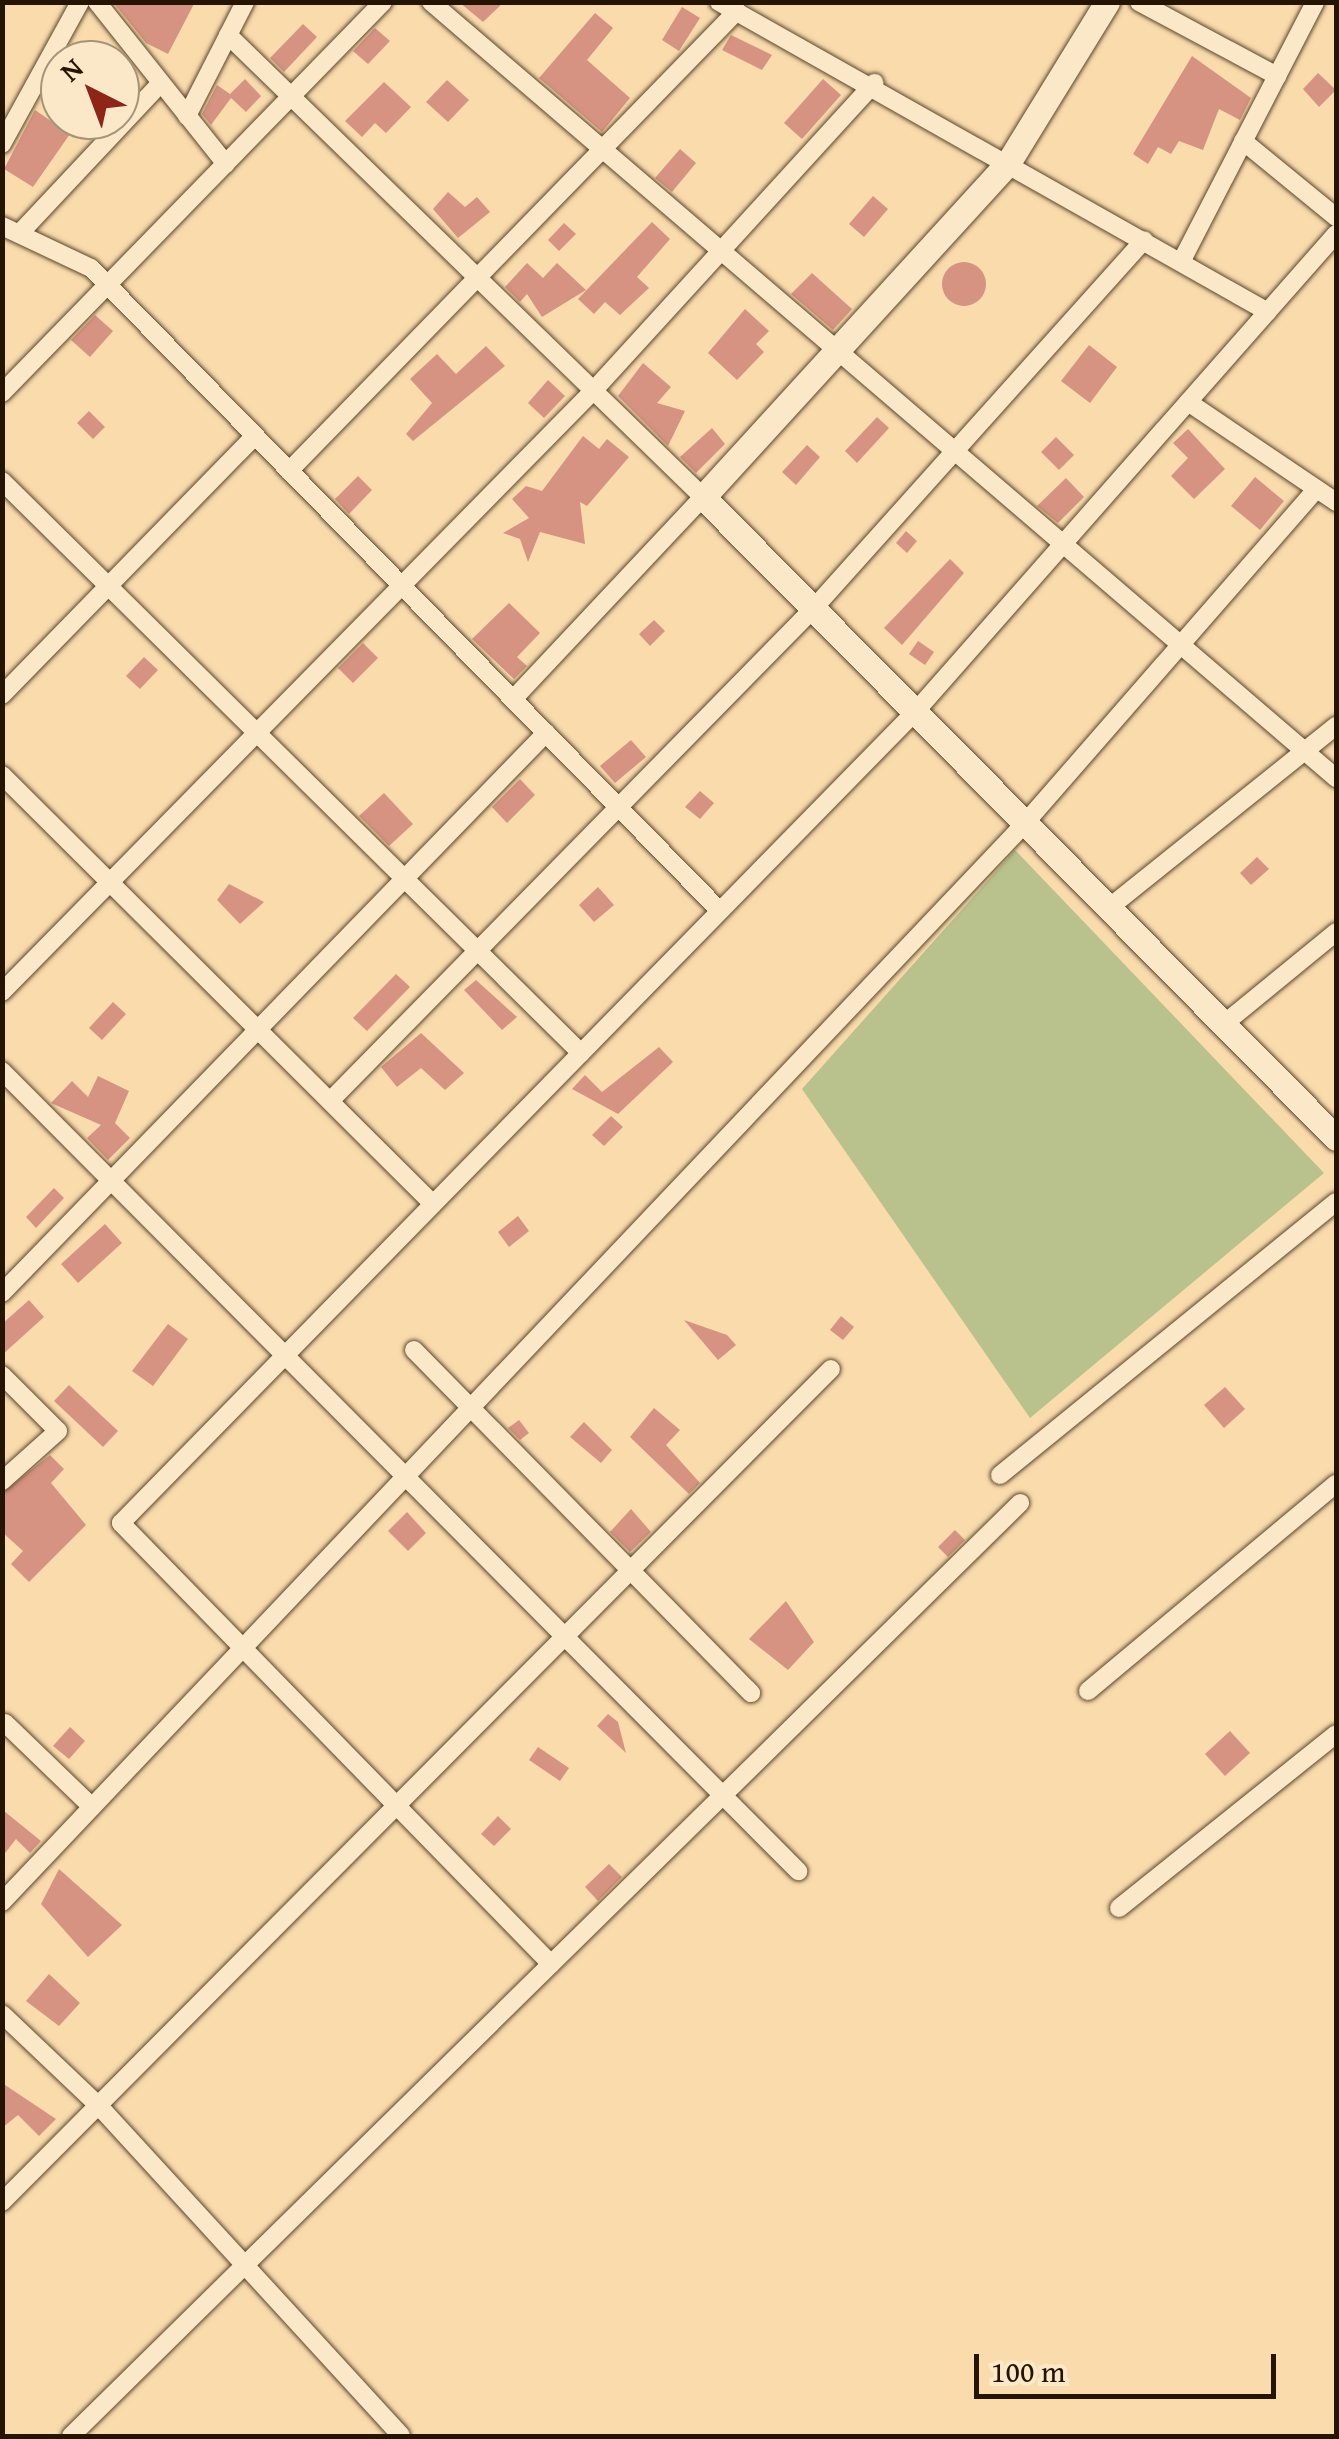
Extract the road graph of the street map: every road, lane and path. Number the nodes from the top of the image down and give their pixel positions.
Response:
1 (80, 2) edge
2 (97, 2) edge
3 (245, 2) edge
4 (383, 2) edge
5 (431, 2) edge
6 (719, 2) edge
7 (1107, 2) edge
8 (1138, 2) edge
9 (1314, 2) edge
10 (737, 11) junction
11 (228, 35) junction
12 (1277, 76) junction
13 (161, 83) junction
14 (874, 83) junction
15 (292, 96) junction
16 (187, 116) junction
17 (1244, 141) junction
18 (2, 144) edge
19 (602, 150) junction
20 (1008, 163) junction
21 (226, 164) junction
22 (1336, 217) edge
23 (11, 230) edge
24 (1336, 234) edge
25 (1144, 240) junction
26 (721, 251) junction
27 (1182, 262) junction
28 (478, 278) junction
29 (108, 286) junction
30 (1268, 312) junction
31 (837, 350) junction
32 (594, 390) junction
33 (2, 393) edge
34 (1188, 402) junction
35 (255, 436) junction
36 (954, 451) junction
37 (289, 471) junction
38 (2, 482) edge
39 (1316, 489) junction
40 (703, 497) junction
41 (1336, 502) edge
42 (1063, 544) junction
43 (108, 586) junction
44 (402, 586) junction
45 (814, 608) junction
46 (1180, 644) junction
47 (2, 695) edge
48 (512, 699) junction
49 (916, 711) junction
50 (1336, 726) edge
51 (546, 732) junction
52 (257, 733) junction
53 (1305, 751) junction
54 (2, 776) edge
55 (1336, 778) edge
56 (618, 807) junction
57 (1026, 822) junction
58 (404, 878) junction
59 (110, 883) junction
60 (1110, 907) junction
61 (720, 911) junction
62 (1336, 932) edge
63 (477, 951) junction
64 (2, 992) edge
65 (1226, 1023) junction
66 (258, 1030) junction
67 (581, 1053) junction
68 (2, 1071) edge
69 (330, 1101) junction
70 (1336, 1138) edge
71 (111, 1180) junction
72 (1336, 1202) edge
73 (433, 1204) junction
74 (2, 1293) edge
75 (414, 1350) dead end
76 (285, 1356) junction
77 (831, 1369) dead end
78 (2, 1375) edge
79 (471, 1408) junction
80 (1000, 1475) dead end
81 (406, 1476) junction
82 (2, 1481) edge
83 (1336, 1484) edge
84 (1020, 1503) dead end
85 (631, 1570) junction
86 (565, 1636) junction
87 (242, 1648) junction
88 (1088, 1690) dead end
89 (752, 1693) dead end
90 (5, 1723) edge
91 (1336, 1734) edge
92 (723, 1795) junction
93 (396, 1806) junction
94 (92, 1807) junction
95 (798, 1871) dead end
96 (2, 1902) edge
97 (1119, 1908) dead end
98 (551, 1964) junction
99 (2, 2014) edge
100 (99, 2106) junction
101 (2, 2202) edge
102 (245, 2266) junction
103 (71, 2436) edge
104 (402, 2436) edge

1 - 18 street
2 - 13 street
3 - 11 street
4 - 15 street
5 - 19 street
6 - 10 street
7 - 20 main road
8 - 12 street
9 - 12 street
10 - 14 street
10 - 19 street
11 - 15 street
11 - 16 street
12 - 17 street
13 - 16 street
13 - 23 street
14 - 20 street
14 - 26 street
15 - 21 street
15 - 28 street
16 - 21 street
17 - 22 street
17 - 27 street
19 - 26 street
19 - 28 street
20 - 25 street
20 - 31 main road
21 - 29 street
23 - 29 street
24 - 30 street
25 - 27 street
25 - 36 street
26 - 31 street
26 - 32 street
27 - 30 street
28 - 32 street
28 - 37 street
29 - 33 street
29 - 35 street
30 - 34 street
31 - 36 street
31 - 40 main road
32 - 40 street
32 - 44 street
34 - 39 street
34 - 42 street
35 - 37 street
35 - 43 street
36 - 42 street
36 - 45 street
37 - 44 street
38 - 43 street
39 - 41 street
39 - 46 street
40 - 45 main road
40 - 48 street
42 - 46 street
42 - 49 street
43 - 47 street
43 - 52 street
44 - 48 street
44 - 52 street
45 - 49 main road
45 - 56 street
46 - 53 street
46 - 57 street
48 - 51 street
49 - 57 main road
49 - 61 street
50 - 53 street
51 - 56 street
51 - 58 street
52 - 58 street
52 - 59 street
53 - 55 street
53 - 60 street
54 - 59 street
56 - 61 street
56 - 63 street
57 - 60 main road
57 - 79 street
58 - 63 street
58 - 66 street
59 - 64 street
59 - 66 street
60 - 65 main road
61 - 67 street
62 - 65 street
63 - 67 street
63 - 69 street
65 - 70 main road
66 - 69 street
66 - 71 street
67 - 73 street
68 - 71 street
69 - 73 street
71 - 74 street
71 - 76 street
72 - 80 street
73 - 76 street
75 - 79 street
76 - 81 street
76 - 87 street
77 - 85 street
78 - 82 street
79 - 81 street
79 - 85 street
81 - 86 street
81 - 87 street
83 - 88 street
84 - 92 street
85 - 86 street
85 - 89 street
86 - 92 street
86 - 93 street
87 - 93 street
87 - 94 street
90 - 94 street
91 - 97 street
92 - 95 street
92 - 98 street
93 - 98 street
93 - 100 street
94 - 96 street
98 - 102 street
99 - 100 street
100 - 101 street
100 - 102 street
102 - 103 street
102 - 104 street

